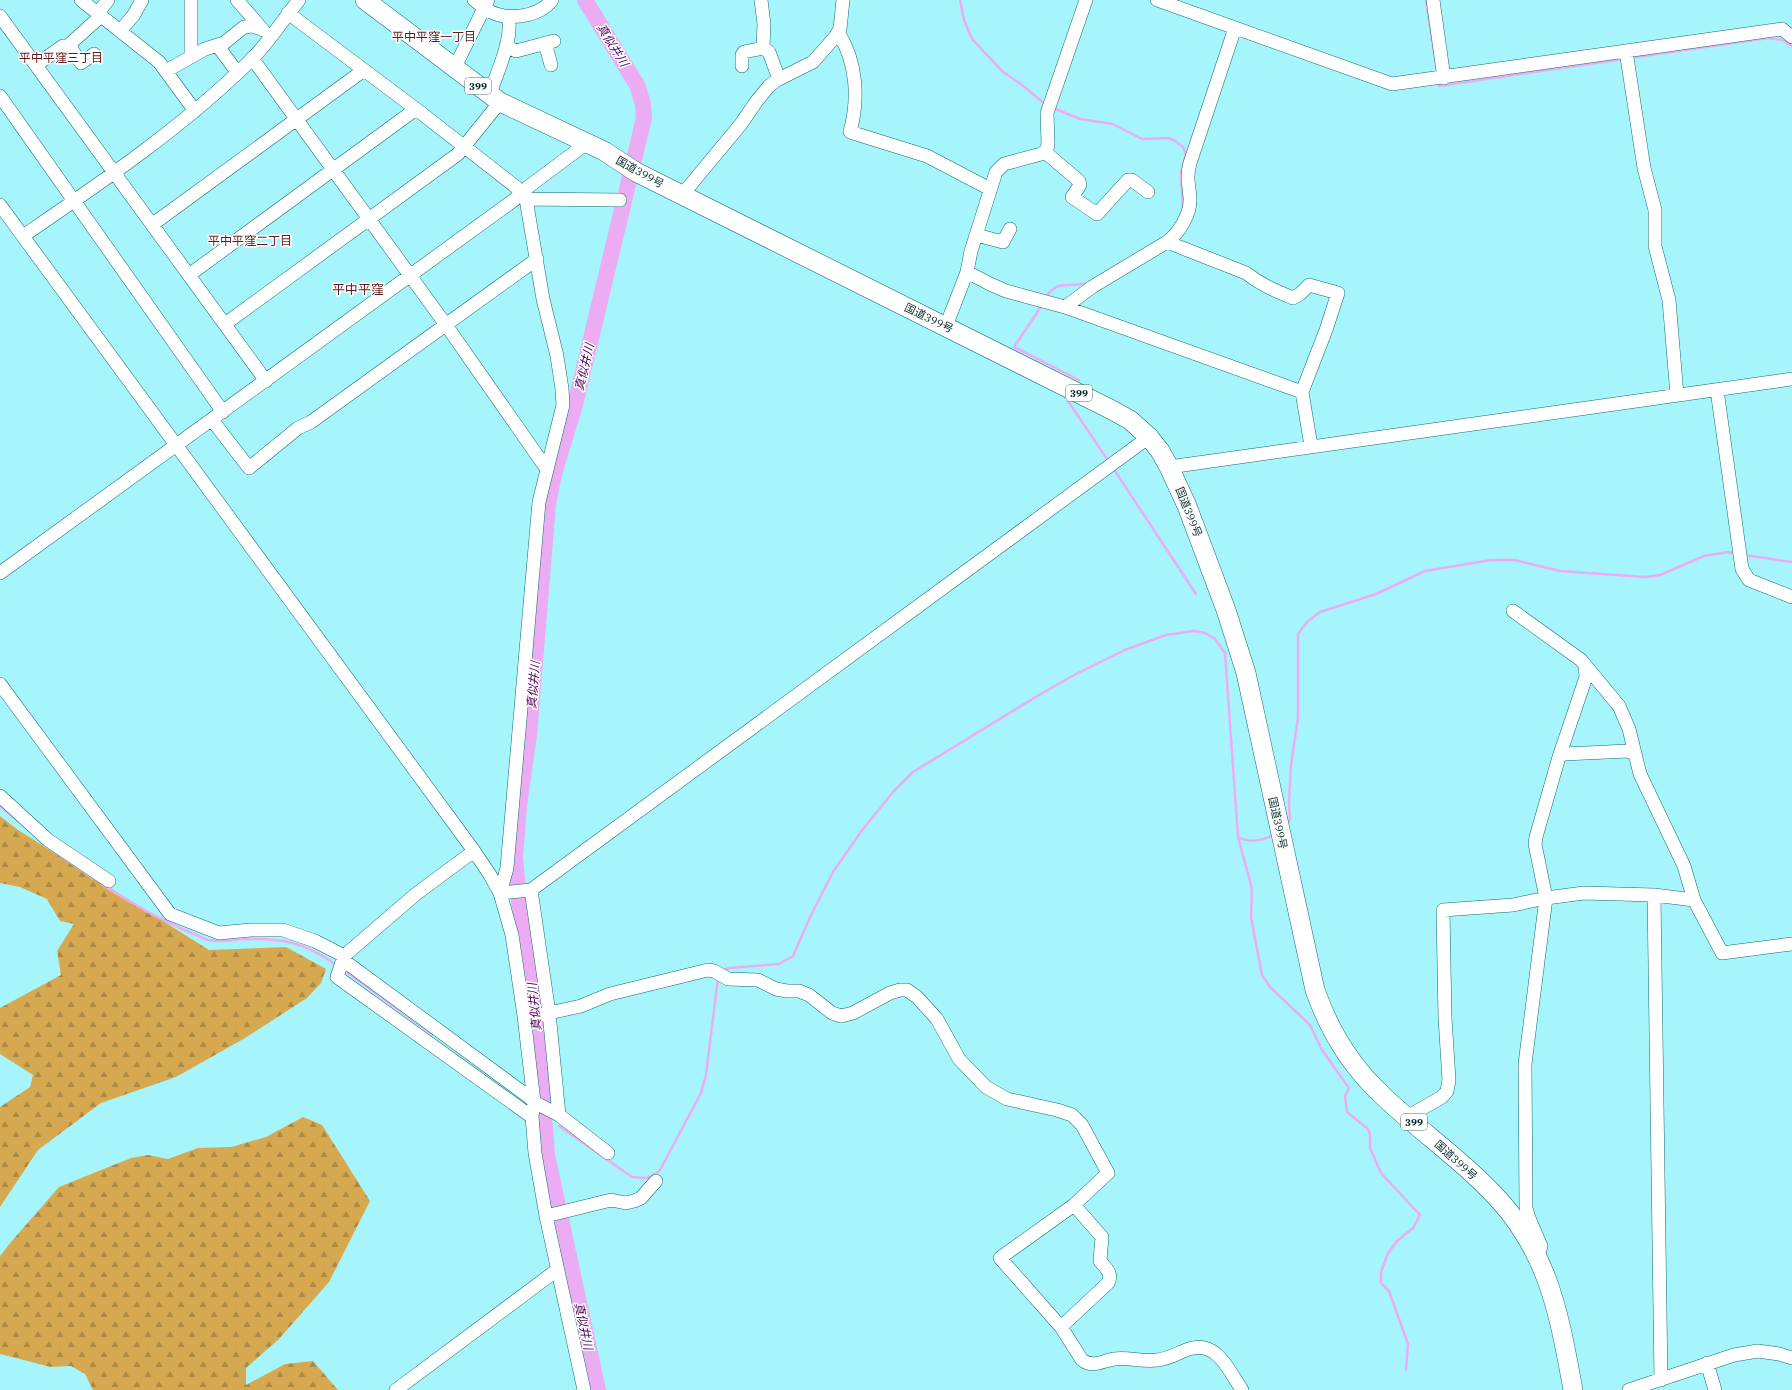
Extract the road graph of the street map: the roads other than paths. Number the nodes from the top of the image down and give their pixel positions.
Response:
1 (81, 0) edge
2 (108, 0) edge
3 (142, 0) edge
4 (191, 0) edge
5 (237, 0) edge
6 (299, 0) edge
7 (365, 0) edge
8 (552, 0) edge
9 (761, 0) edge
10 (843, 0) edge
11 (1086, 0) edge
12 (1158, 0) edge
13 (1433, 0) edge
14 (482, 3) edge
15 (288, 13) junction
16 (99, 15) junction
17 (0, 16) edge
18 (508, 16) junction
19 (1234, 28) junction
20 (120, 31) junction
21 (266, 32) junction
22 (838, 32) junction
23 (1792, 37) edge
24 (217, 45) junction
25 (71, 46) junction
26 (506, 46) junction
27 (763, 48) junction
28 (94, 54) dead end
29 (1627, 56) junction
30 (191, 57) junction
31 (252, 58) junction
32 (739, 58) dead end
33 (36, 65) junction
34 (551, 65) dead end
35 (455, 67) junction
36 (364, 70) junction
37 (166, 71) junction
38 (237, 72) junction
39 (1444, 78) junction
40 (778, 79) junction
41 (0, 96) edge
42 (495, 98) junction
43 (416, 109) junction
44 (195, 111) junction
45 (297, 120) junction
46 (595, 147) junction
47 (465, 148) junction
48 (1045, 152) junction
49 (333, 170) junction
50 (115, 172) junction
51 (990, 190) junction
52 (1148, 192) dead end
53 (682, 195) junction
54 (524, 196) junction
55 (620, 200) dead end
56 (74, 201) junction
57 (0, 205) edge
58 (369, 218) junction
59 (153, 224) junction
60 (1010, 229) dead end
61 (976, 235) junction
62 (23, 236) junction
63 (1167, 242) junction
64 (537, 259) junction
65 (967, 272) junction
66 (189, 275) junction
67 (410, 276) junction
68 (1065, 307) junction
69 (225, 324) junction
70 (446, 324) junction
71 (946, 326) junction
72 (1792, 379) edge
73 (266, 381) junction
74 (1717, 390) junction
75 (1302, 392) junction
76 (1677, 395) junction
77 (223, 412) junction
78 (212, 420) junction
79 (1149, 438) junction
80 (176, 446) junction
81 (1311, 446) junction
82 (1170, 467) junction
83 (546, 468) junction
84 (0, 573) edge
85 (1792, 597) edge
86 (1513, 611) dead end
87 (1585, 665) junction
88 (0, 684) edge
89 (1635, 754) junction
90 (1559, 757) junction
91 (0, 796) edge
92 (474, 851) junction
93 (109, 881) dead end
94 (529, 890) junction
95 (502, 892) junction
96 (1654, 895) junction
97 (1546, 898) junction
98 (1694, 900) junction
99 (1792, 944) edge
100 (342, 963) junction
101 (548, 1013) junction
102 (526, 1015) junction
103 (535, 1103) junction
104 (557, 1114) junction
105 (532, 1117) junction
106 (1407, 1117) junction
107 (608, 1153) dead end
108 (656, 1181) dead end
109 (1074, 1205) junction
110 (548, 1216) junction
111 (1538, 1256) junction
112 (557, 1270) junction
113 (1061, 1327) junction
114 (1792, 1358) edge
115 (1707, 1363) junction
116 (1661, 1380) junction
117 (396, 1390) edge
118 (584, 1390) edge
119 (1242, 1390) edge
120 (1573, 1390) edge
121 (1629, 1390) edge
122 (1714, 1390) edge

1 - 16 street
2 - 16 street
3 - 20 street
4 - 30 street
5 - 21 street
6 - 15 street
7 - 35 highway, 国道399号 / 399
8 - 18 street
9 - 27 street
10 - 22 street
11 - 48 street
12 - 19 street
13 - 39 street
14 - 18 street
14 - 35 street
15 - 21 street
15 - 36 street
16 - 20 street
16 - 25 street
17 - 33 street
18 - 26 street
19 - 39 street
19 - 63 street
20 - 37 street
21 - 24 street
21 - 31 street
22 - 40 street
22 - 51 street
23 - 29 street
24 - 30 street
24 - 38 street
25 - 28 street
25 - 33 street
26 - 34 street
26 - 42 street
27 - 32 street
27 - 40 street
29 - 39 street
29 - 76 street
30 - 37 street
31 - 38 street
31 - 45 street
33 - 50 street
35 - 42 highway, 国道399号 / 399
36 - 43 street
36 - 45 street
37 - 44 street
38 - 44 street
40 - 53 street
41 - 56 street
42 - 46 highway, 国道399号 / 399
42 - 47 street
43 - 47 street
43 - 49 street
44 - 50 street
45 - 49 street
45 - 59 street
46 - 53 highway, 国道399号 / 399
46 - 54 street
47 - 54 street
47 - 58 street
48 - 51 street
48 - 52 street
49 - 58 street
49 - 66 street
50 - 56 street
50 - 59 street
51 - 61 street
53 - 71 highway, 国道399号 / 399
54 - 55 street
54 - 64 street
54 - 67 street
56 - 62 street
56 - 77 street
57 - 62 street
58 - 67 street
58 - 69 street
59 - 66 street
60 - 61 street
61 - 65 street
62 - 80 street
63 - 68 street
63 - 75 street
64 - 70 street
64 - 83 street
65 - 68 street
65 - 71 street
66 - 69 street
67 - 70 street
67 - 73 street
68 - 75 street
69 - 73 street
70 - 78 street
70 - 83 street
71 - 79 highway, 国道399号 / 399
72 - 74 street
73 - 77 street
74 - 76 street
74 - 85 street
75 - 81 street
76 - 81 street
77 - 78 street
78 - 80 street
79 - 82 highway, 国道399号 / 399
79 - 94 street
80 - 84 street
80 - 92 street
81 - 82 street
82 - 106 highway, 国道399号 / 399
83 - 95 street
86 - 87 street
87 - 89 street
87 - 90 street
88 - 100 street
89 - 90 street
89 - 98 street
90 - 97 street
91 - 93 street
92 - 95 street
92 - 100 street
94 - 95 street
94 - 101 street
95 - 102 street
96 - 97 street
96 - 98 street
96 - 116 street
97 - 106 street
97 - 111 street
98 - 99 street
100 - 103 street
100 - 105 street
101 - 102 street
101 - 104 street
101 - 109 street
102 - 103 street
103 - 104 street
103 - 105 street
104 - 107 street
105 - 110 street
106 - 111 highway, 国道399号 / 399
108 - 110 street
109 - 113 street
109 - 113 street
110 - 112 street
111 - 120 highway, 国道399号 / 399
112 - 117 street
112 - 118 street
113 - 119 street
114 - 115 street
115 - 116 street
115 - 122 street
116 - 121 street

